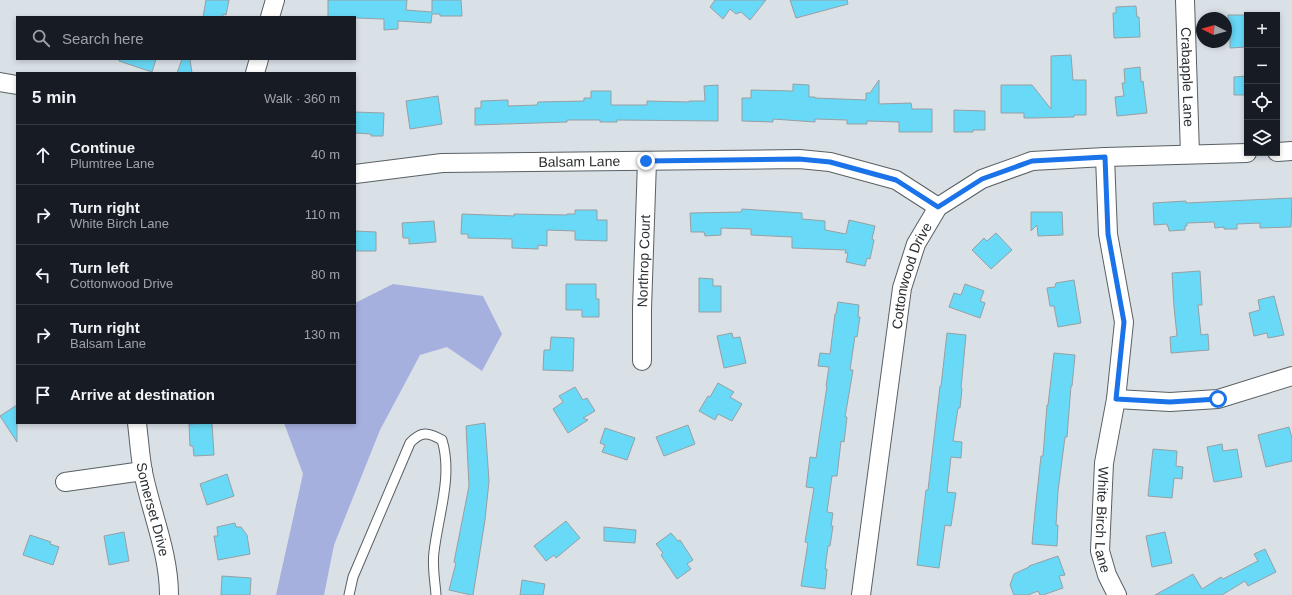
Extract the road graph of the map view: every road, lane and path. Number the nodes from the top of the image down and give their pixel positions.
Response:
1 (275, 0) edge
2 (1185, 0) edge
3 (270, 16) edge
4 (259, 60) edge
5 (255, 72) edge
6 (0, 82) edge
7 (16, 85) edge
8 (1292, 151) edge
9 (1280, 152) edge
10 (1244, 153) edge
11 (1190, 154) junction
12 (1105, 157) junction
13 (646, 161) junction
14 (356, 174) edge
15 (938, 207) junction
16 (642, 361) dead end
17 (1292, 376) edge
18 (1116, 399) junction
19 (137, 424) edge
20 (143, 471) junction
21 (65, 482) dead end
22 (169, 595) edge
23 (349, 595) edge
24 (436, 595) edge
25 (861, 595) edge
26 (1117, 595) edge

1 - 3 street
2 - 11 street, Crabapple Lane
4 - 5 street
6 - 7 street
8 - 9 street
10 - 11 street, Cottonwood Drive
11 - 12 street, Cottonwood Drive
12 - 15 street, Cottonwood Drive
12 - 18 street, White Birch Lane
13 - 14 street, Balsam Lane
13 - 15 street, Balsam Lane
13 - 16 street, Northrop Court
15 - 25 street, Cottonwood Drive
17 - 18 street
18 - 26 street, White Birch Lane
19 - 20 street, Somerset Drive
20 - 21 street
20 - 22 street, Somerset Drive
23 - 24 lane

